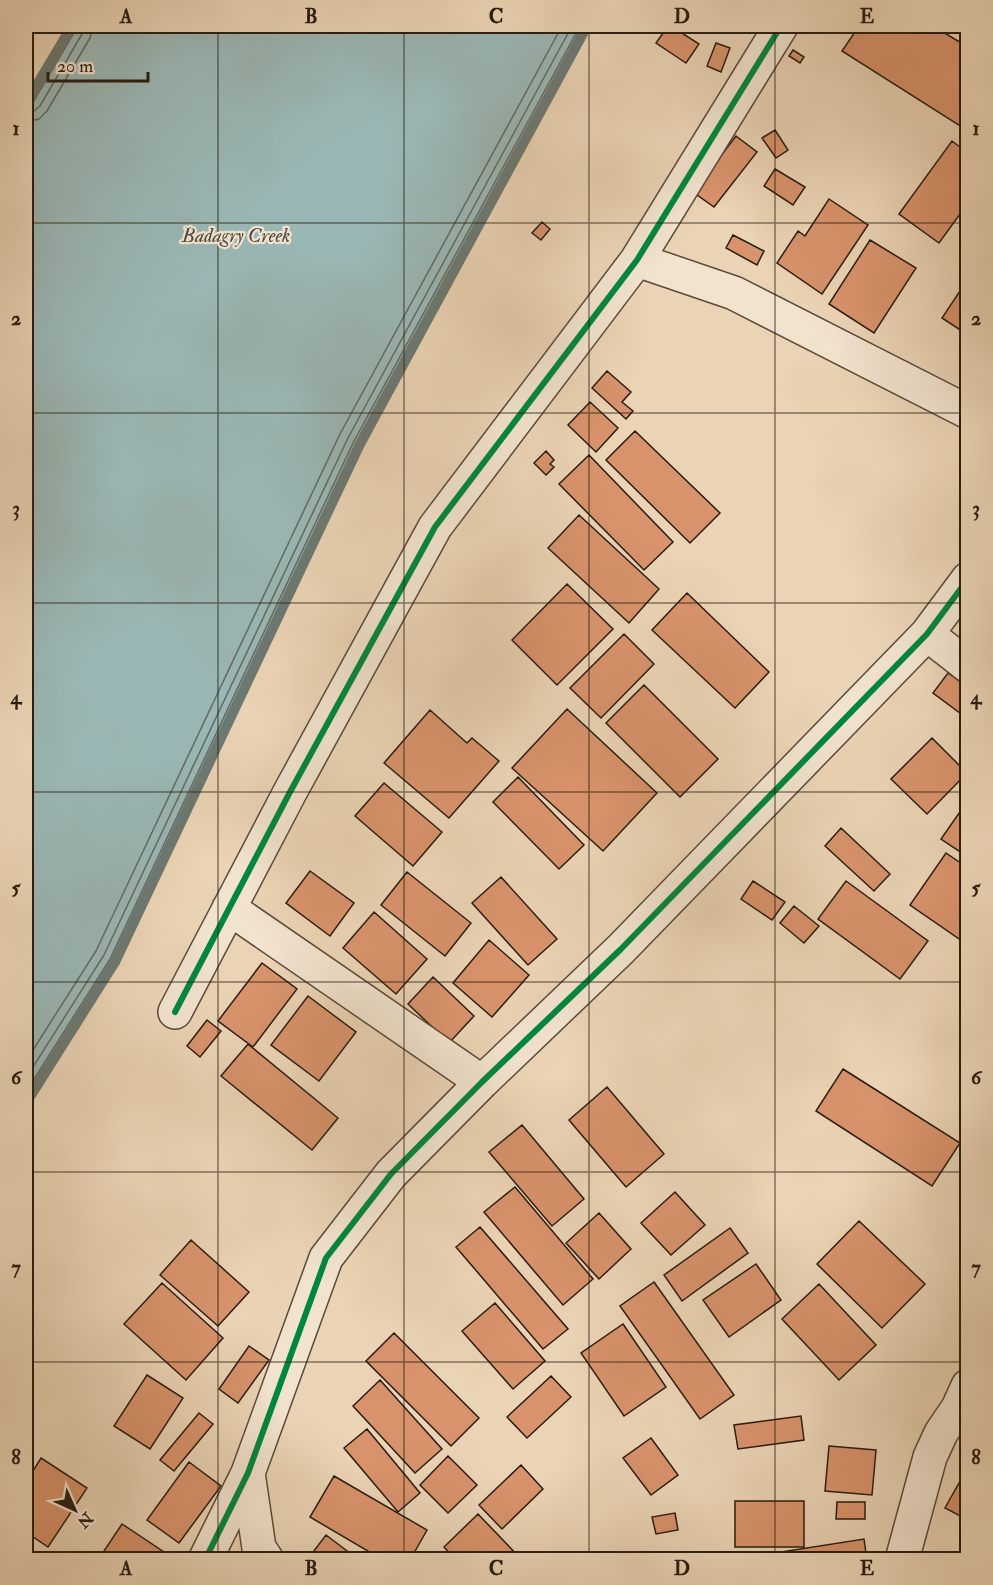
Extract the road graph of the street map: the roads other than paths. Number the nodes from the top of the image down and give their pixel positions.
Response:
1 (781, 26) edge
2 (638, 260) junction
3 (968, 412) edge
4 (968, 579) edge
5 (927, 634) junction
6 (968, 666) edge
7 (229, 908) junction
8 (175, 1012) dead end
9 (482, 1082) junction
10 (968, 1386) edge
11 (248, 1473) junction
12 (205, 1560) edge
13 (267, 1560) edge
14 (902, 1560) edge

1 - 2 street
2 - 3 street
2 - 7 street
4 - 5 street
5 - 6 street
5 - 9 street
7 - 8 street
7 - 9 street
9 - 11 street
10 - 14 street
11 - 12 street
11 - 13 street

